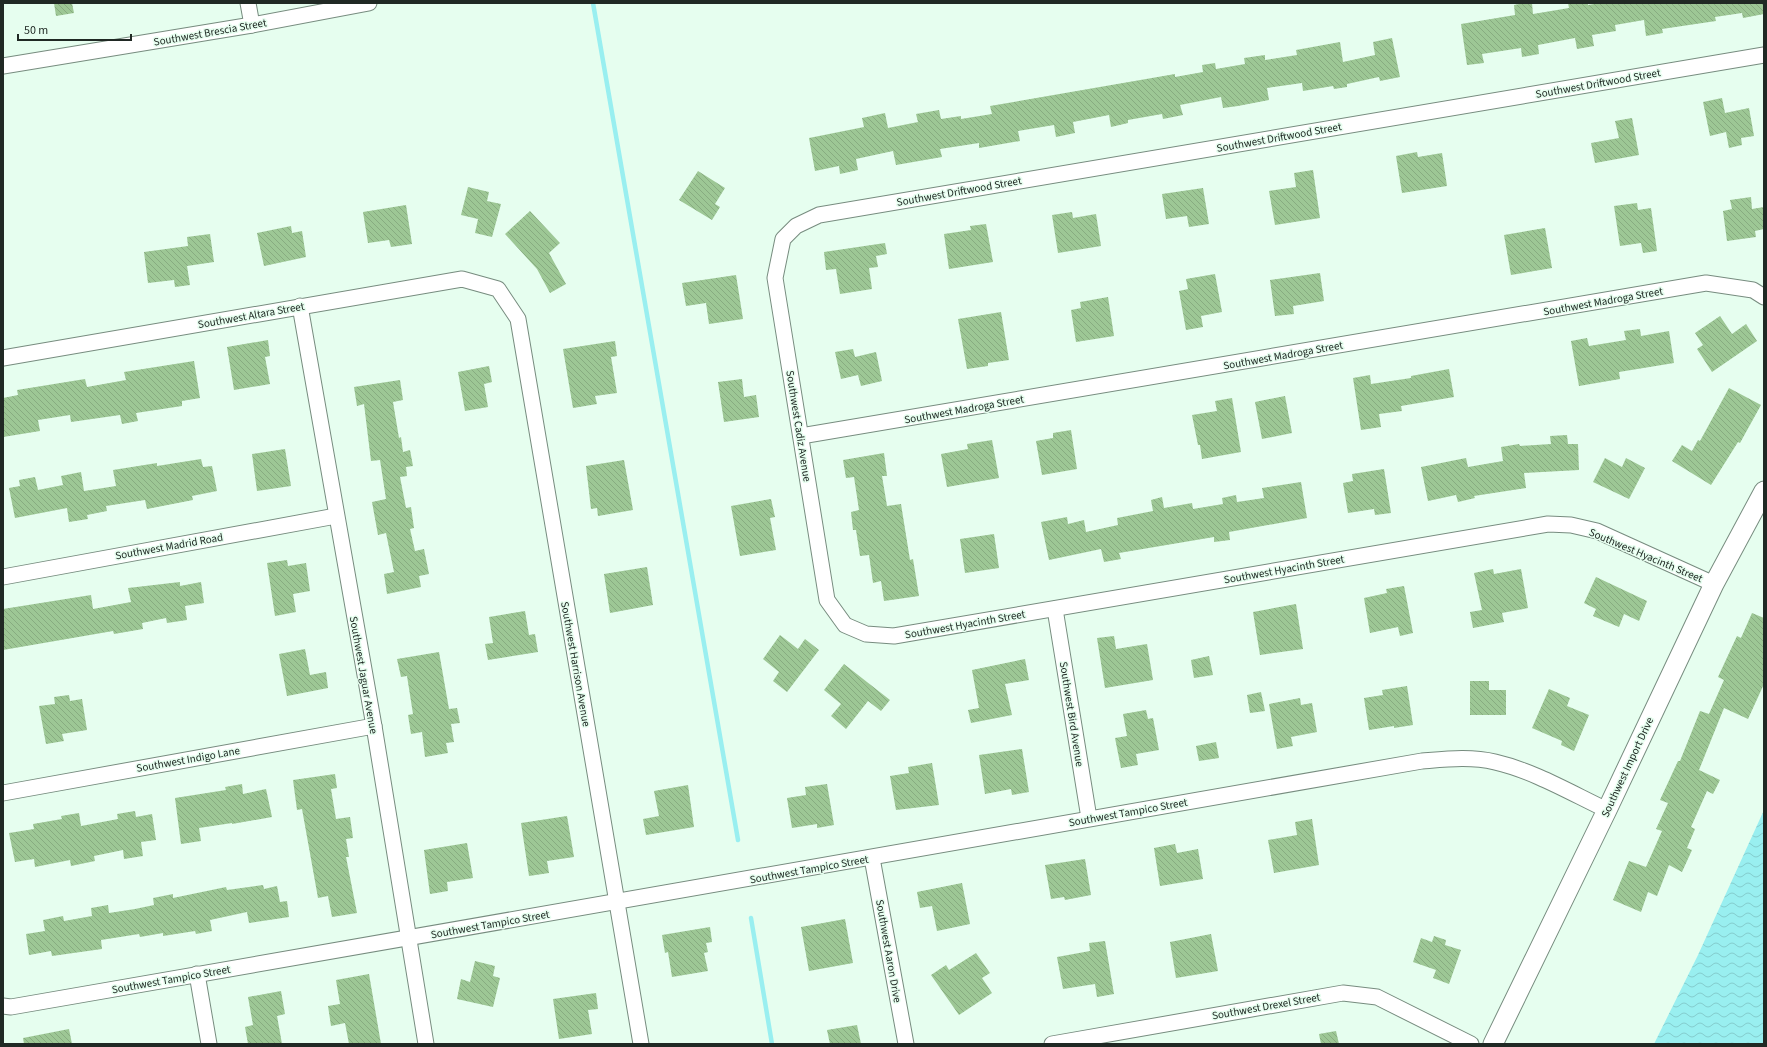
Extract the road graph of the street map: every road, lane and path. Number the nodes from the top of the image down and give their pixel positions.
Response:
1 (248, 3) edge
2 (369, 3) edge
3 (252, 25) junction
4 (1764, 55) edge
5 (3, 66) edge
6 (796, 226) joint
7 (498, 289) joint
8 (1764, 297) edge
9 (300, 306) junction
10 (3, 358) edge
11 (801, 436) junction
12 (1764, 492) edge
13 (336, 516) junction
14 (3, 577) edge
15 (1714, 584) junction
16 (1055, 609) junction
17 (845, 625) joint
18 (374, 726) junction
19 (3, 793) edge
20 (1607, 810) junction
21 (1090, 818) junction
22 (872, 858) junction
23 (616, 902) junction
24 (408, 938) junction
25 (197, 974) junction
26 (3, 1006) edge
27 (1118, 1038) edge
28 (209, 1044) edge
29 (426, 1044) edge
30 (641, 1044) edge
31 (906, 1044) edge
32 (1052, 1044) edge
33 (1471, 1044) edge
34 (1493, 1044) edge

1 - 3 street
2 - 3 street, Southwest Brescia Street
3 - 5 street, Southwest Brescia Street
4 - 6 street, Southwest Driftwood Street
6 - 11 street, Southwest Cadiz Avenue
7 - 9 street, Southwest Altara Street
7 - 23 street, Southwest Harrison Avenue
8 - 11 street, Southwest Madroga Street
9 - 10 street, Southwest Altara Street
9 - 13 street, Southwest Jaguar Avenue
11 - 17 street, Southwest Cadiz Avenue
12 - 15 street, Southwest Import Drive
13 - 14 street, Southwest Madrid Road
13 - 18 street, Southwest Jaguar Avenue
15 - 16 street, Southwest Hyacinth Street
15 - 20 street, Southwest Import Drive
16 - 17 street, Southwest Hyacinth Street
16 - 21 street, Southwest Bird Avenue
18 - 19 street, Southwest Indigo Lane
18 - 24 street, Southwest Jaguar Avenue
20 - 21 street, Southwest Tampico Street
20 - 34 street, Southwest Import Drive
21 - 22 street, Southwest Tampico Street
22 - 23 street, Southwest Tampico Street
22 - 31 street, Southwest Aaron Drive
23 - 24 street, Southwest Tampico Street
23 - 30 street, Southwest Harrison Avenue
24 - 25 street, Southwest Tampico Street
24 - 29 street, Southwest Jaguar Avenue
25 - 26 street, Southwest Tampico Street
25 - 28 street
27 - 32 street, Southwest Drexel Street
27 - 33 street, Southwest Drexel Street

